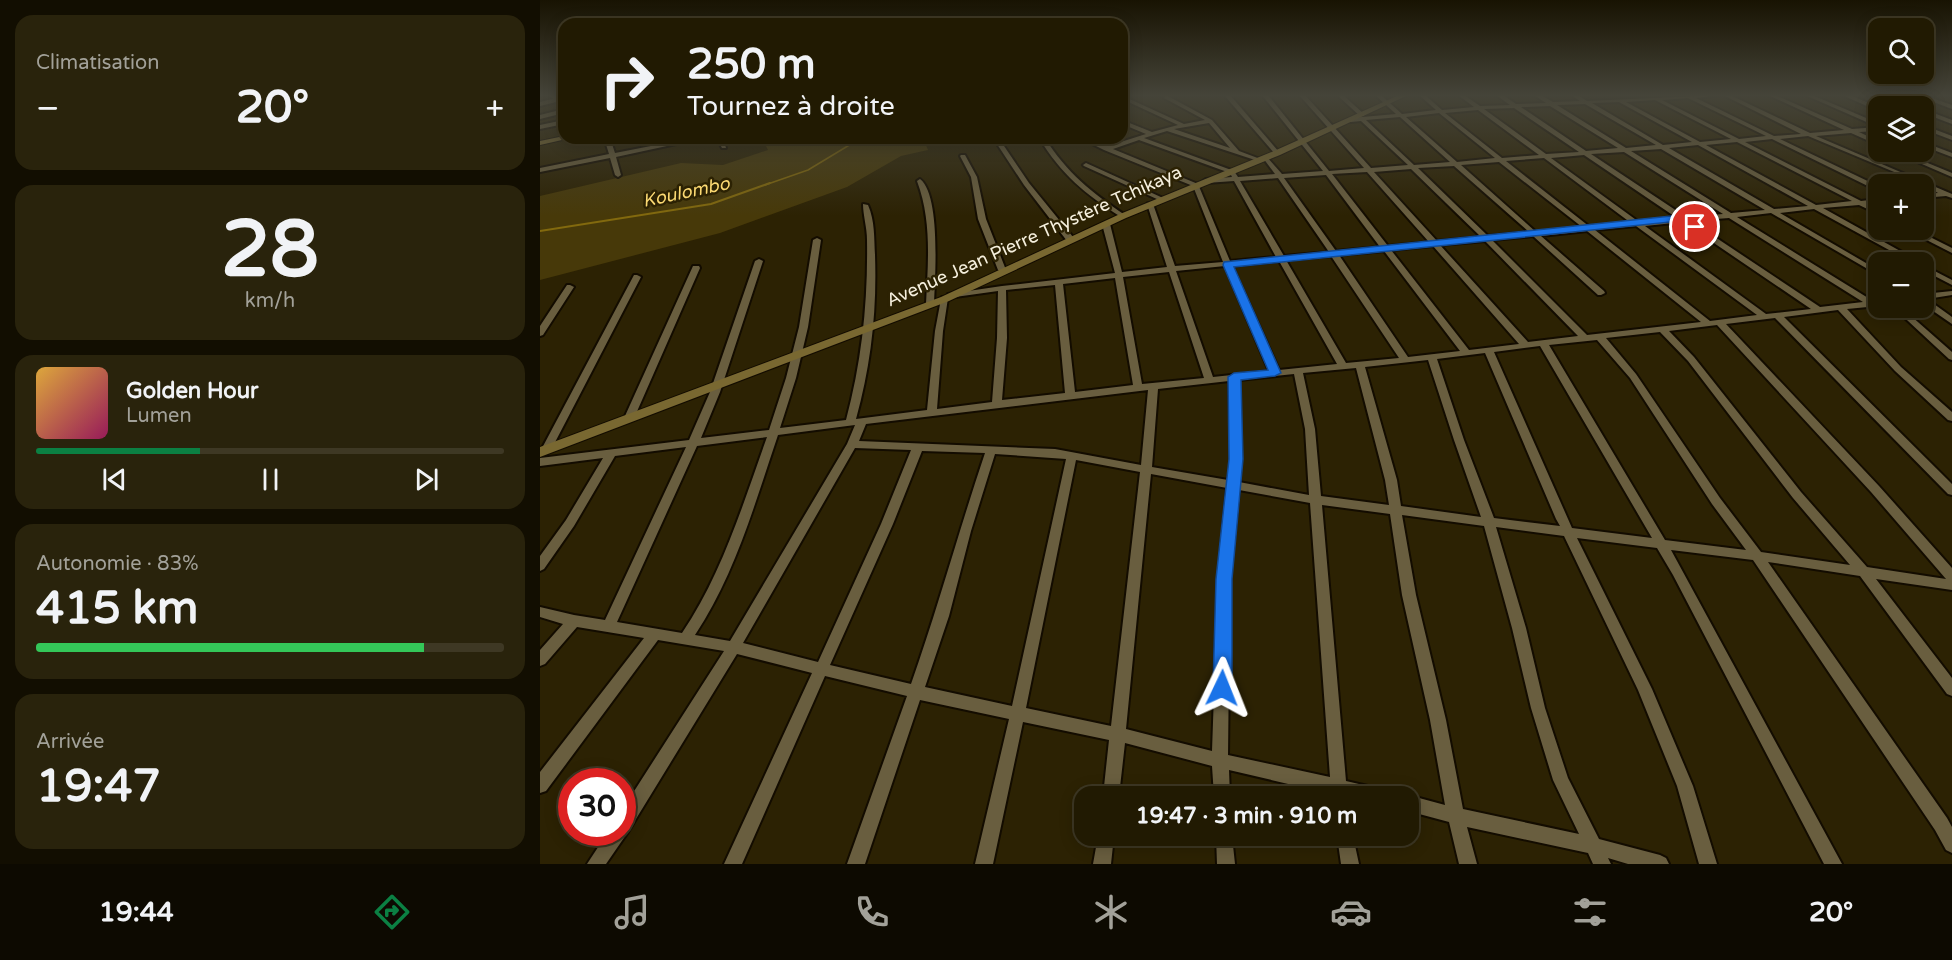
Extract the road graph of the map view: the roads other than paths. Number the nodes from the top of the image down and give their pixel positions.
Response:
1 (1147, 135) edge
2 (1186, 135) edge
3 (1222, 135) edge
4 (1262, 135) edge
5 (1298, 135) edge
6 (1317, 135) edge
7 (1339, 135) edge
8 (1381, 135) edge
9 (1423, 135) edge
10 (1471, 135) edge
11 (1517, 135) edge
12 (1559, 135) edge
13 (1600, 135) edge
14 (1642, 135) edge
15 (1685, 135) edge
16 (1725, 135) edge
17 (1768, 135) edge
18 (1792, 135) edge
19 (1811, 135) edge
20 (1771, 137) junction
21 (1138, 138) junction
22 (558, 140) edge
23 (1734, 140) junction
24 (1128, 141) edge
25 (1303, 142) junction
26 (540, 143) edge
27 (1699, 143) junction
28 (609, 144) edge
29 (673, 144) edge
30 (723, 144) edge
31 (1000, 144) edge
32 (1046, 144) edge
33 (1097, 144) edge
34 (1119, 144) edge
35 (1660, 146) junction
36 (724, 147) dead end
37 (1106, 148) junction
38 (1934, 149) edge
39 (1623, 150) junction
40 (1237, 152) junction
41 (1277, 153) junction
42 (1585, 153) junction
43 (963, 156) dead end
44 (1545, 156) junction
45 (1952, 156) edge
46 (611, 157) junction
47 (1263, 159) junction
48 (1501, 159) junction
49 (1921, 162) edge
50 (1455, 163) junction
51 (1086, 165) dead end
52 (1413, 167) junction
53 (540, 170) edge
54 (1370, 170) junction
55 (1327, 173) junction
56 (618, 175) dead end
57 (1952, 175) edge
58 (1235, 176) junction
59 (1281, 177) junction
60 (920, 181) dead end
61 (1196, 184) junction
62 (1868, 184) edge
63 (1950, 195) edge
64 (1934, 196) edge
65 (1161, 199) junction
66 (1868, 202) edge
67 (1857, 203) junction
68 (1150, 204) junction
69 (865, 205) dead end
70 (1814, 207) junction
71 (1868, 208) edge
72 (1772, 210) junction
73 (1728, 214) junction
74 (1123, 216) junction
75 (1681, 218) junction
76 (1106, 224) junction
77 (1639, 224) junction
78 (1588, 228) junction
79 (1535, 232) junction
80 (1483, 237) junction
81 (1070, 239) junction
82 (818, 240) dead end
83 (1931, 240) edge
84 (1434, 243) junction
85 (1385, 248) junction
86 (1952, 251) edge
87 (1897, 252) edge
88 (1333, 253) junction
89 (1281, 259) junction
90 (759, 261) dead end
91 (1228, 265) junction
92 (1868, 267) edge
93 (696, 268) dead end
94 (1173, 269) junction
95 (1002, 270) junction
96 (1934, 273) edge
97 (1119, 276) junction
98 (637, 277) dead end
99 (1059, 282) junction
100 (1952, 283) edge
101 (570, 287) dead end
102 (1002, 288) junction
103 (1601, 293) dead end
104 (1952, 293) edge
105 (1934, 296) edge
106 (948, 297) junction
107 (1868, 300) edge
108 (930, 304) junction
109 (1868, 305) edge
110 (1934, 307) edge
111 (1841, 308) junction
112 (1820, 311) junction
113 (1777, 315) junction
114 (1765, 316) junction
115 (1909, 318) edge
116 (1952, 321) edge
117 (1714, 323) junction
118 (871, 326) junction
119 (1662, 329) junction
120 (540, 333) edge
121 (1599, 336) junction
122 (1585, 338) junction
123 (1544, 343) junction
124 (1525, 345) junction
125 (1488, 350) junction
126 (1466, 352) junction
127 (797, 355) junction
128 (1432, 357) junction
129 (1952, 357) edge
130 (1405, 360) junction
131 (1360, 365) junction
132 (1343, 367) junction
133 (1298, 370) junction
134 (1275, 373) junction
135 (1234, 377) junction
136 (1209, 380) junction
137 (718, 383) junction
138 (1153, 386) junction
139 (1138, 388) junction
140 (1070, 395) junction
141 (997, 404) junction
142 (932, 412) junction
143 (630, 416) junction
144 (1952, 418) edge
145 (856, 422) junction
146 (774, 433) junction
147 (692, 443) junction
148 (852, 444) junction
149 (918, 447) junction
150 (543, 451) edge
151 (991, 451) junction
152 (612, 452) junction
153 (1072, 456) junction
154 (540, 462) edge
155 (1146, 470) junction
156 (1234, 486) junction
157 (1952, 491) edge
158 (1317, 500) junction
159 (1396, 510) junction
160 (1490, 522) junction
161 (1569, 533) junction
162 (1662, 545) junction
163 (1757, 556) junction
164 (540, 566) edge
165 (1864, 572) junction
166 (1952, 577) edge
167 (1952, 585) edge
168 (540, 612) edge
169 (574, 621) junction
170 (609, 626) junction
171 (655, 634) junction
172 (685, 639) junction
173 (734, 647) junction
174 (540, 660) edge
175 (822, 669) junction
176 (1952, 689) edge
177 (915, 692) junction
178 (1017, 713) junction
179 (1120, 735) junction
180 (1220, 759) junction
181 (540, 785) edge
182 (1112, 786) edge
183 (1221, 786) edge
184 (1317, 786) edge
185 (1339, 786) edge
186 (636, 804) edge
187 (1419, 806) edge
188 (1455, 815) junction
189 (1952, 844) edge
190 (608, 846) edge
191 (1105, 846) edge
192 (1225, 846) edge
193 (1347, 846) edge
194 (1594, 846) junction
195 (596, 864) edge
196 (733, 864) edge
197 (856, 864) edge
198 (984, 864) edge
199 (1102, 864) edge
200 (1226, 864) edge
201 (1350, 864) edge
202 (1468, 864) edge
203 (1602, 864) edge
204 (1660, 864) edge
205 (1708, 864) edge
206 (1833, 864) edge

1 - 21 street
2 - 40 street
3 - 40 street
4 - 41 street
5 - 25 street
6 - 25 street, Avenue Jean Pierre Thystère Tchikaya
7 - 54 street
8 - 52 street
9 - 50 street
10 - 48 street
11 - 44 street
12 - 42 street
13 - 39 street
14 - 35 street
15 - 27 street
16 - 23 street
17 - 20 street
18 - 20 street
19 - 63 street
20 - 23 street
20 - 62 street
21 - 24 street
21 - 58 street
22 - 26 street
23 - 27 street
23 - 67 street
25 - 41 street, Avenue Jean Pierre Thystère Tchikaya
25 - 55 street
27 - 35 street
27 - 70 street
28 - 46 street
29 - 46 street
30 - 36 street
31 - 81 street
32 - 74 street
33 - 37 street
34 - 37 street
35 - 39 street
35 - 72 street
37 - 61 street
38 - 45 street
39 - 42 street
39 - 73 street
40 - 47 street
41 - 47 street, Avenue Jean Pierre Thystère Tchikaya
42 - 44 street
42 - 75 street
43 - 95 street
44 - 48 street
44 - 77 street
46 - 53 street
46 - 56 street
47 - 58 street, Avenue Jean Pierre Thystère Tchikaya
47 - 59 street
48 - 50 street
48 - 78 street
49 - 57 street
50 - 52 street
50 - 79 street
51 - 65 street
52 - 54 street
52 - 80 street
54 - 55 street
54 - 84 street
55 - 59 street
55 - 85 street
58 - 59 street
58 - 61 street, Avenue Jean Pierre Thystère Tchikaya
58 - 89 street
59 - 88 street
60 - 108 street
61 - 65 street, Avenue Jean Pierre Thystère Tchikaya
61 - 91 street
63 - 64 street
65 - 68 street, Avenue Jean Pierre Thystère Tchikaya
66 - 67 street
67 - 70 street
67 - 71 street
68 - 74 street, Avenue Jean Pierre Thystère Tchikaya
68 - 94 street
69 - 118 street
70 - 72 street
70 - 87 street
72 - 73 street
72 - 92 street
73 - 75 street
73 - 107 street
74 - 76 street, Avenue Jean Pierre Thystère Tchikaya
75 - 77 street
75 - 112 street
76 - 81 street, Avenue Jean Pierre Thystère Tchikaya
76 - 97 street
77 - 78 street
77 - 114 street
78 - 79 street
78 - 117 street
79 - 80 street
79 - 103 street
80 - 84 street
80 - 122 street
81 - 95 street, Avenue Jean Pierre Thystère Tchikaya
82 - 127 street
83 - 86 street
84 - 85 street
84 - 124 street
85 - 88 street
85 - 126 street
88 - 89 street
88 - 130 street
89 - 91 street
89 - 132 street
90 - 137 street
91 - 94 street
91 - 134 street
93 - 143 street
94 - 97 street
94 - 136 street
95 - 106 street, Avenue Jean Pierre Thystère Tchikaya
96 - 100 street
97 - 99 street
97 - 139 street
98 - 150 street
99 - 102 street
99 - 140 street
101 - 120 street
102 - 106 street
102 - 141 street
104 - 105 street
106 - 108 street, Avenue Jean Pierre Thystère Tchikaya
106 - 142 street
108 - 118 street, Avenue Jean Pierre Thystère Tchikaya
109 - 111 street
110 - 116 street
111 - 112 street
111 - 144 street
112 - 113 street
113 - 114 street
113 - 157 street
114 - 117 street
115 - 129 street
117 - 119 street
117 - 166 street
118 - 127 street, Avenue Jean Pierre Thystère Tchikaya
118 - 145 street
119 - 121 street
119 - 165 street
121 - 122 street
121 - 163 street
122 - 123 street
123 - 124 street
123 - 162 street
124 - 125 street
125 - 126 street
125 - 161 street
126 - 128 street
127 - 137 street, Avenue Jean Pierre Thystère Tchikaya
127 - 146 street
128 - 130 street
128 - 160 street
130 - 131 street
131 - 132 street
131 - 159 street
132 - 133 street
133 - 134 street
133 - 158 street
134 - 135 street
135 - 136 street
135 - 156 street
136 - 138 street
137 - 143 street, Avenue Jean Pierre Thystère Tchikaya
137 - 147 street
138 - 139 street
138 - 155 street
139 - 140 street
140 - 141 street
141 - 142 street
142 - 145 street
143 - 150 street, Avenue Jean Pierre Thystère Tchikaya
145 - 146 street
145 - 148 street
146 - 147 street
146 - 172 street
147 - 152 street
147 - 170 street
148 - 149 street
148 - 173 street
149 - 151 street
149 - 175 street
151 - 153 street
151 - 177 street
152 - 154 street
152 - 164 street
153 - 155 street
153 - 178 street
155 - 156 street
155 - 179 street
156 - 158 street
156 - 180 street
158 - 159 street
158 - 185 street
159 - 160 street
159 - 188 street
160 - 161 street
160 - 194 street
161 - 162 street
161 - 205 street
162 - 163 street
162 - 206 street
163 - 165 street
163 - 189 street
165 - 167 street
165 - 176 street
168 - 169 street
169 - 170 street
169 - 174 street
170 - 171 street
171 - 172 street
171 - 181 street
172 - 173 street
173 - 175 street
173 - 186 street
175 - 177 street
175 - 196 street
177 - 178 street
177 - 197 street
178 - 179 street
178 - 198 street
179 - 180 street
179 - 182 street
180 - 183 street
180 - 184 street
187 - 188 street
188 - 194 street
188 - 202 street
190 - 195 street
191 - 199 street
192 - 200 street
193 - 201 street
194 - 203 street
194 - 204 street

